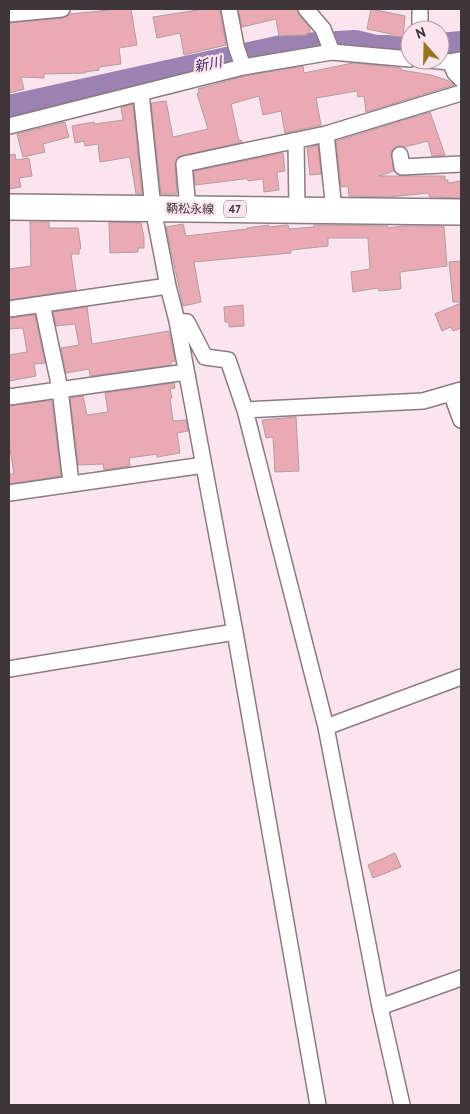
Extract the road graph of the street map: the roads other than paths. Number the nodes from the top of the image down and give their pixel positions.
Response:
1 (60, 9) edge
2 (229, 9) edge
3 (306, 9) edge
4 (9, 14) edge
5 (332, 52) junction
6 (400, 57) edge
7 (455, 61) edge
8 (243, 66) junction
9 (461, 79) edge
10 (141, 92) junction
11 (461, 93) edge
12 (9, 126) edge
13 (326, 134) junction
14 (296, 141) junction
15 (400, 155) dead end
16 (461, 164) edge
17 (9, 207) edge
18 (153, 208) junction
19 (188, 209) junction
20 (297, 210) junction
21 (334, 210) junction
22 (461, 212) edge
23 (168, 286) junction
24 (42, 304) junction
25 (9, 309) edge
26 (177, 322) junction
27 (186, 372) junction
28 (60, 390) junction
29 (456, 392) edge
30 (9, 397) edge
31 (245, 410) junction
32 (461, 420) edge
33 (204, 465) junction
34 (71, 483) junction
35 (9, 492) edge
36 (235, 632) junction
37 (9, 669) edge
38 (461, 677) edge
39 (326, 727) junction
40 (461, 978) edge
41 (380, 1007) junction
42 (318, 1105) edge
43 (402, 1105) edge

1 - 4 street
2 - 8 street
3 - 5 street
5 - 6 street
5 - 8 street
7 - 9 street
8 - 10 street
10 - 12 street
10 - 18 street
11 - 13 street
13 - 14 street
13 - 21 street
14 - 19 street
14 - 20 street
15 - 16 street
17 - 18 main road, 鞆松永線 / 47
18 - 19 main road, 鞆松永線 / 47
18 - 23 street
19 - 20 main road, 鞆松永線 / 47
20 - 21 main road, 鞆松永線 / 47
21 - 22 main road, 鞆松永線 / 47
23 - 24 street
23 - 26 street
24 - 25 street
24 - 28 street
26 - 27 street
26 - 31 street
27 - 28 street
27 - 33 street
28 - 30 street
28 - 34 street
29 - 31 street
29 - 32 street
31 - 39 street
33 - 34 street
33 - 36 street
34 - 35 street
36 - 37 street
36 - 42 street
38 - 39 street
39 - 41 street
40 - 41 street
41 - 43 street

